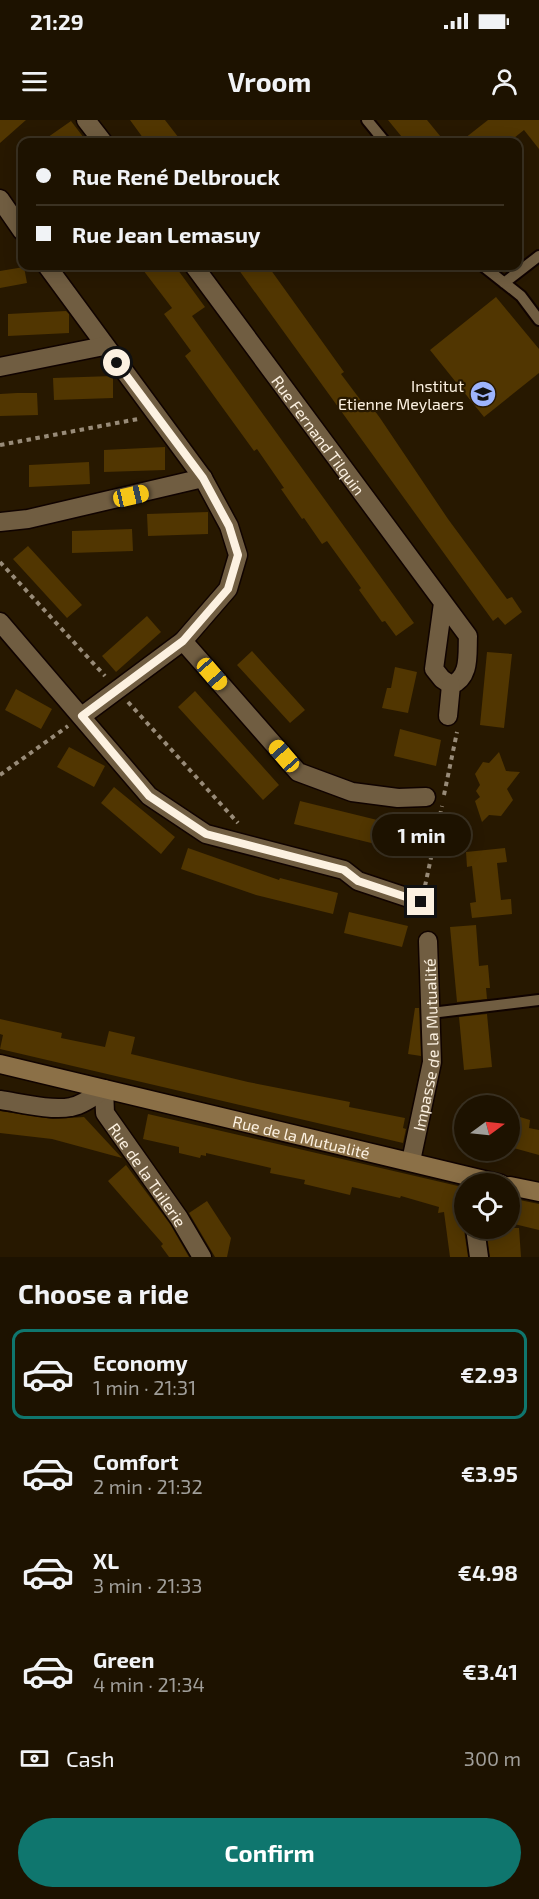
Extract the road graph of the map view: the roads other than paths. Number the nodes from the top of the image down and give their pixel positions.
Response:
1 (86, 120) edge
2 (367, 120) edge
3 (100, 138) edge
4 (382, 138) edge
5 (0, 199) edge
6 (18, 225) edge
7 (536, 260) edge
8 (50, 270) edge
9 (197, 270) edge
10 (488, 270) edge
11 (504, 283) junction
12 (539, 320) edge
13 (105, 346) junction
14 (0, 367) edge
15 (203, 478) junction
16 (0, 522) edge
17 (443, 603) junction
18 (0, 622) edge
19 (183, 641) junction
20 (451, 684) junction
21 (82, 716) junction
22 (447, 716) road end
23 (426, 797) dead end
24 (421, 902) road end
25 (428, 941) dead end
26 (539, 1000) edge
27 (431, 1013) junction
28 (0, 1064) edge
29 (104, 1089) junction
30 (0, 1100) edge
31 (411, 1161) junction
32 (454, 1174) edge
33 (520, 1188) edge
34 (539, 1192) edge
35 (477, 1239) edge
36 (202, 1257) edge
37 (479, 1257) edge

1 - 3 street
2 - 4 lane
5 - 6 street
7 - 11 lane
8 - 13 street
9 - 17 street, Rue Fernand Tilquin
10 - 11 lane
11 - 12 lane
13 - 14 street
13 - 15 street
15 - 16 street
15 - 19 street
17 - 20 street
17 - 20 street, Rue Fernand Tilquin
18 - 21 street
19 - 21 street
19 - 23 street
20 - 22 street
21 - 24 street
25 - 27 street, Impasse de la Mutualité
26 - 27 lane
27 - 31 street, Impasse de la Mutualité
28 - 29 street, Rue de la Mutualité
29 - 30 street
29 - 31 street, Rue de la Mutualité
29 - 36 street, Rue de la Tuilerie
31 - 32 street, Rue de la Mutualité
33 - 34 street
35 - 37 street

